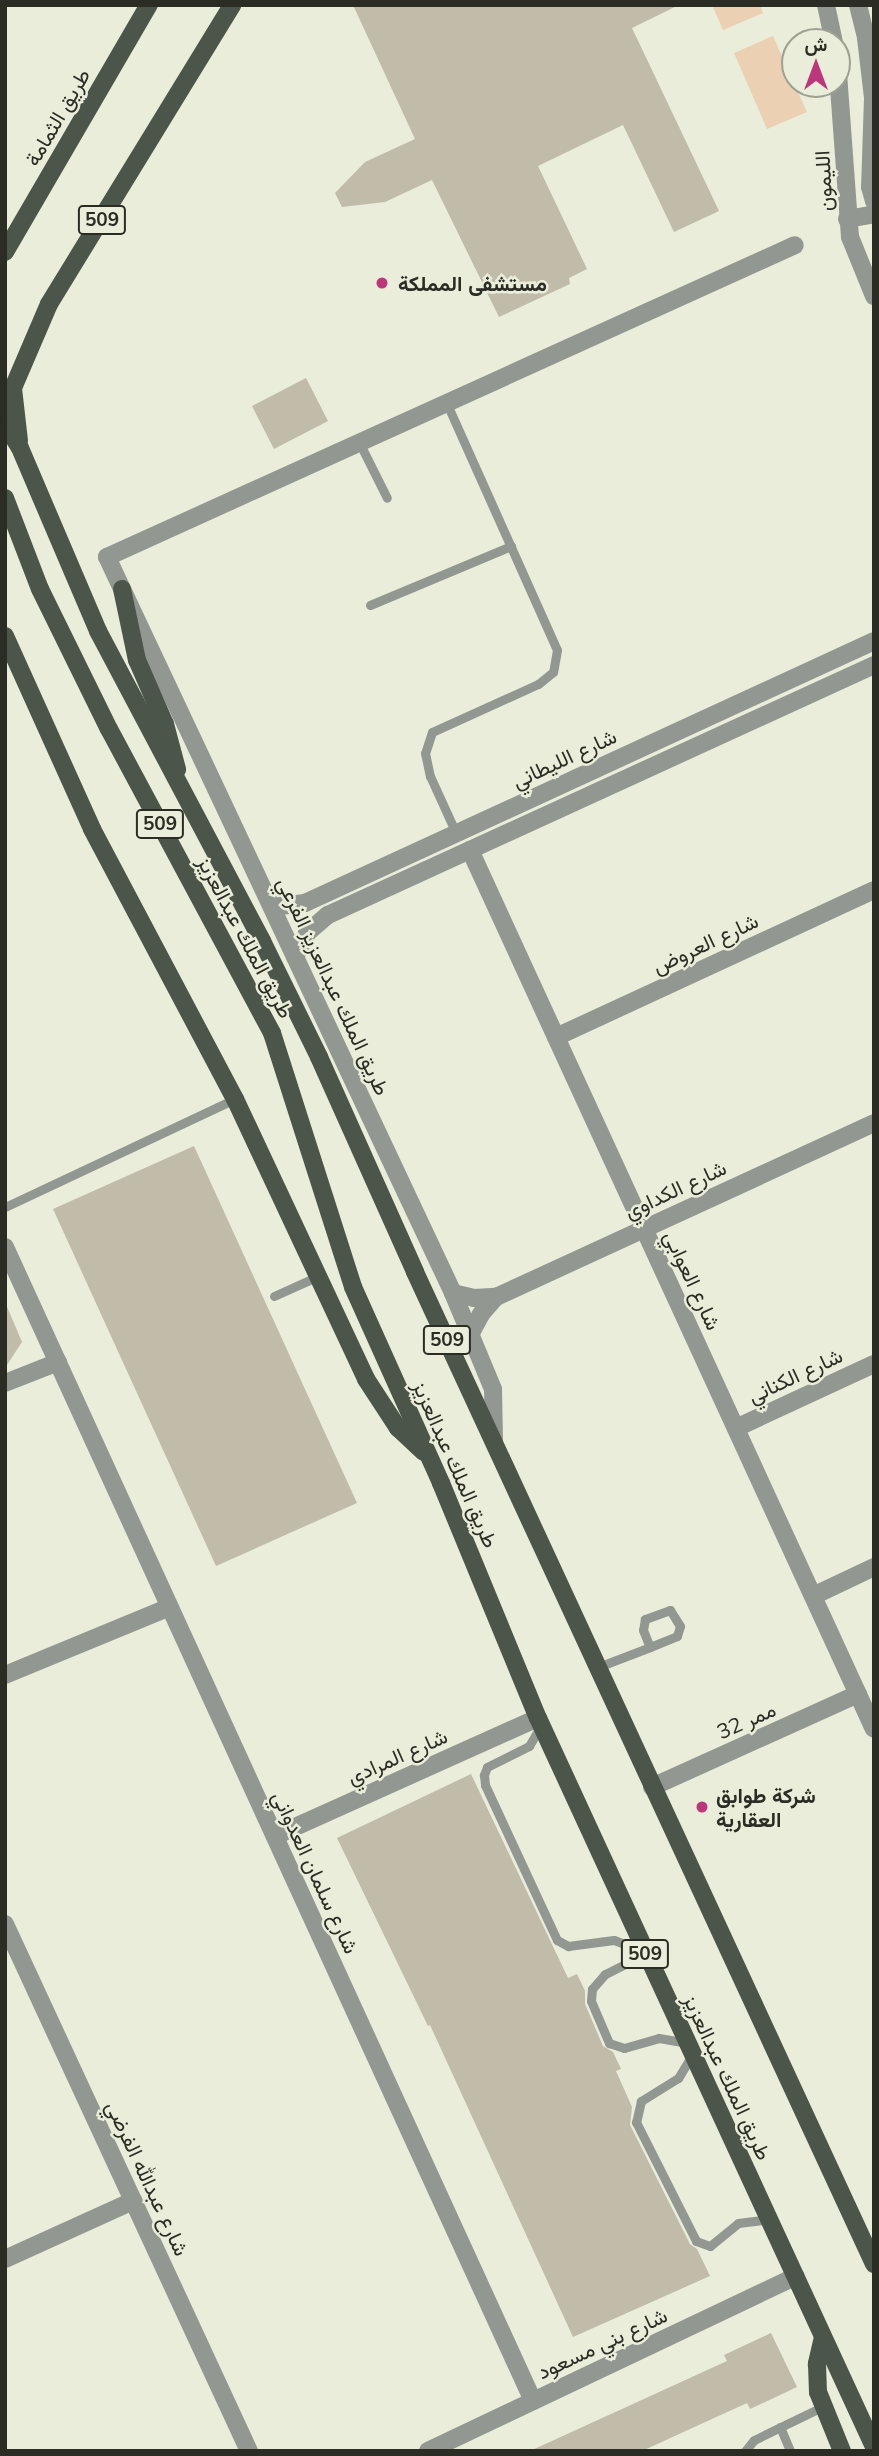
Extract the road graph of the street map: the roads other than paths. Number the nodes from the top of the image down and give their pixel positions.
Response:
1 (149, 5) edge
2 (232, 5) edge
3 (826, 5) edge
4 (858, 5) edge
5 (831, 28) edge
6 (873, 96) edge
7 (839, 98) edge
8 (874, 201) edge
9 (874, 214) edge
10 (847, 219) junction
11 (795, 244) dead end
12 (5, 252) edge
13 (874, 296) edge
14 (447, 404) junction
15 (5, 424) edge
16 (360, 444) junction
17 (20, 448) junction
18 (5, 498) edge
19 (387, 498) dead end
20 (511, 546) junction
21 (122, 589) junction
22 (370, 605) dead end
23 (874, 640) edge
24 (8, 642) edge
25 (874, 665) edge
26 (182, 794) junction
27 (456, 833) junction
28 (470, 850) junction
29 (874, 890) edge
30 (272, 907) junction
31 (295, 957) junction
32 (556, 1037) junction
33 (235, 1099) junction
34 (874, 1123) edge
35 (5, 1207) edge
36 (644, 1229) junction
37 (5, 1247) edge
38 (316, 1277) junction
39 (453, 1293) junction
40 (274, 1296) dead end
41 (496, 1297) junction
42 (471, 1333) junction
43 (58, 1362) junction
44 (874, 1364) edge
45 (5, 1383) edge
46 (736, 1428) junction
47 (494, 1441) junction
48 (429, 1457) junction
49 (874, 1567) edge
50 (813, 1596) junction
51 (170, 1607) junction
52 (650, 1647) junction
53 (598, 1667) junction
54 (5, 1675) edge
55 (858, 1695) junction
56 (539, 1721) junction
57 (874, 1729) edge
58 (652, 1787) junction
59 (275, 1836) junction
60 (5, 1924) edge
61 (645, 1953) junction
62 (690, 2049) junction
63 (133, 2201) junction
64 (769, 2220) junction
65 (5, 2259) edge
66 (874, 2264) edge
67 (796, 2276) junction
68 (823, 2337) junction
69 (533, 2401) junction
70 (822, 2407) junction
71 (780, 2427) junction
72 (874, 2446) edge
73 (249, 2451) edge
74 (428, 2451) edge
75 (745, 2451) edge
76 (790, 2451) edge
77 (842, 2451) edge

1 - 12 main road, طريق الثمامة
2 - 17 main road, طريق الملك عبدالعزيز / 509
3 - 5 street
4 - 6 street
6 - 8 street
7 - 10 street, الليمون
9 - 10 street
10 - 13 street, الليمون
11 - 14 street
14 - 16 street
14 - 20 lane
15 - 17 main road, طريق الملك عبدالعزيز / 509
16 - 19 lane
16 - 21 street, طريق الملك عبدالعزيز الفرعي
17 - 26 main road, طريق الملك عبدالعزيز / 509
18 - 48 main road, طريق الملك عبدالعزيز / 509
20 - 22 lane
20 - 27 lane
21 - 26 main road
21 - 30 street, طريق الملك عبدالعزيز الفرعي
23 - 27 street, شارع الليطاني
24 - 33 main road
25 - 28 street, شارع الليطاني
26 - 47 main road, طريق الملك عبدالعزيز / 509
27 - 30 street, شارع الليطاني
28 - 31 street, شارع الليطاني
28 - 32 street, شارع العوابي
29 - 32 street, شارع العروض
30 - 31 street, طريق الملك عبدالعزيز الفرعي
31 - 39 street, طريق الملك عبدالعزيز الفرعي
32 - 36 street, شارع العوابي
33 - 35 lane
33 - 38 main road
34 - 36 street, شارع الكداوي
36 - 41 street, شارع الكداوي
36 - 46 street, شارع العوابي
37 - 43 street, شارع سلمان العدواني
38 - 40 lane
38 - 48 main road
39 - 41 street, شارع الكداوي
39 - 42 street, طريق الملك عبدالعزيز الفرعي
41 - 42 street, شارع الكداوي
42 - 47 street, طريق الملك عبدالعزيز الفرعي
43 - 45 street
43 - 51 street, شارع سلمان العدواني
44 - 46 street, شارع الكناني
46 - 50 street, شارع العوابي
47 - 53 main road, طريق الملك عبدالعزيز / 509
48 - 56 main road, طريق الملك عبدالعزيز / 509
49 - 50 street
50 - 55 street, شارع العوابي
51 - 54 street
51 - 59 street, شارع سلمان العدواني
52 - 52 lane
52 - 53 lane
53 - 58 main road, طريق الملك عبدالعزيز / 509
55 - 57 street, شارع العوابي
55 - 58 street, ممر 32
56 - 59 street, شارع المرادي
56 - 61 main road, طريق الملك عبدالعزيز / 509
56 - 61 lane
58 - 66 main road, طريق الملك عبدالعزيز / 509
59 - 69 street, شارع سلمان العدواني
60 - 63 street, شارع عبدالله الفرضي
61 - 62 main road, طريق الملك عبدالعزيز / 509
61 - 62 lane
62 - 64 main road, طريق الملك عبدالعزيز / 509
62 - 64 lane
63 - 65 street
63 - 73 street, شارع عبدالله الفرضي
64 - 67 main road, طريق الملك عبدالعزيز / 509
67 - 68 main road, طريق الملك عبدالعزيز / 509
67 - 69 street, شارع بني مسعود
68 - 70 main road
68 - 72 main road, طريق الملك عبدالعزيز / 509
69 - 74 street, شارع بني مسعود
70 - 71 lane
70 - 77 main road
71 - 75 lane
71 - 76 lane

